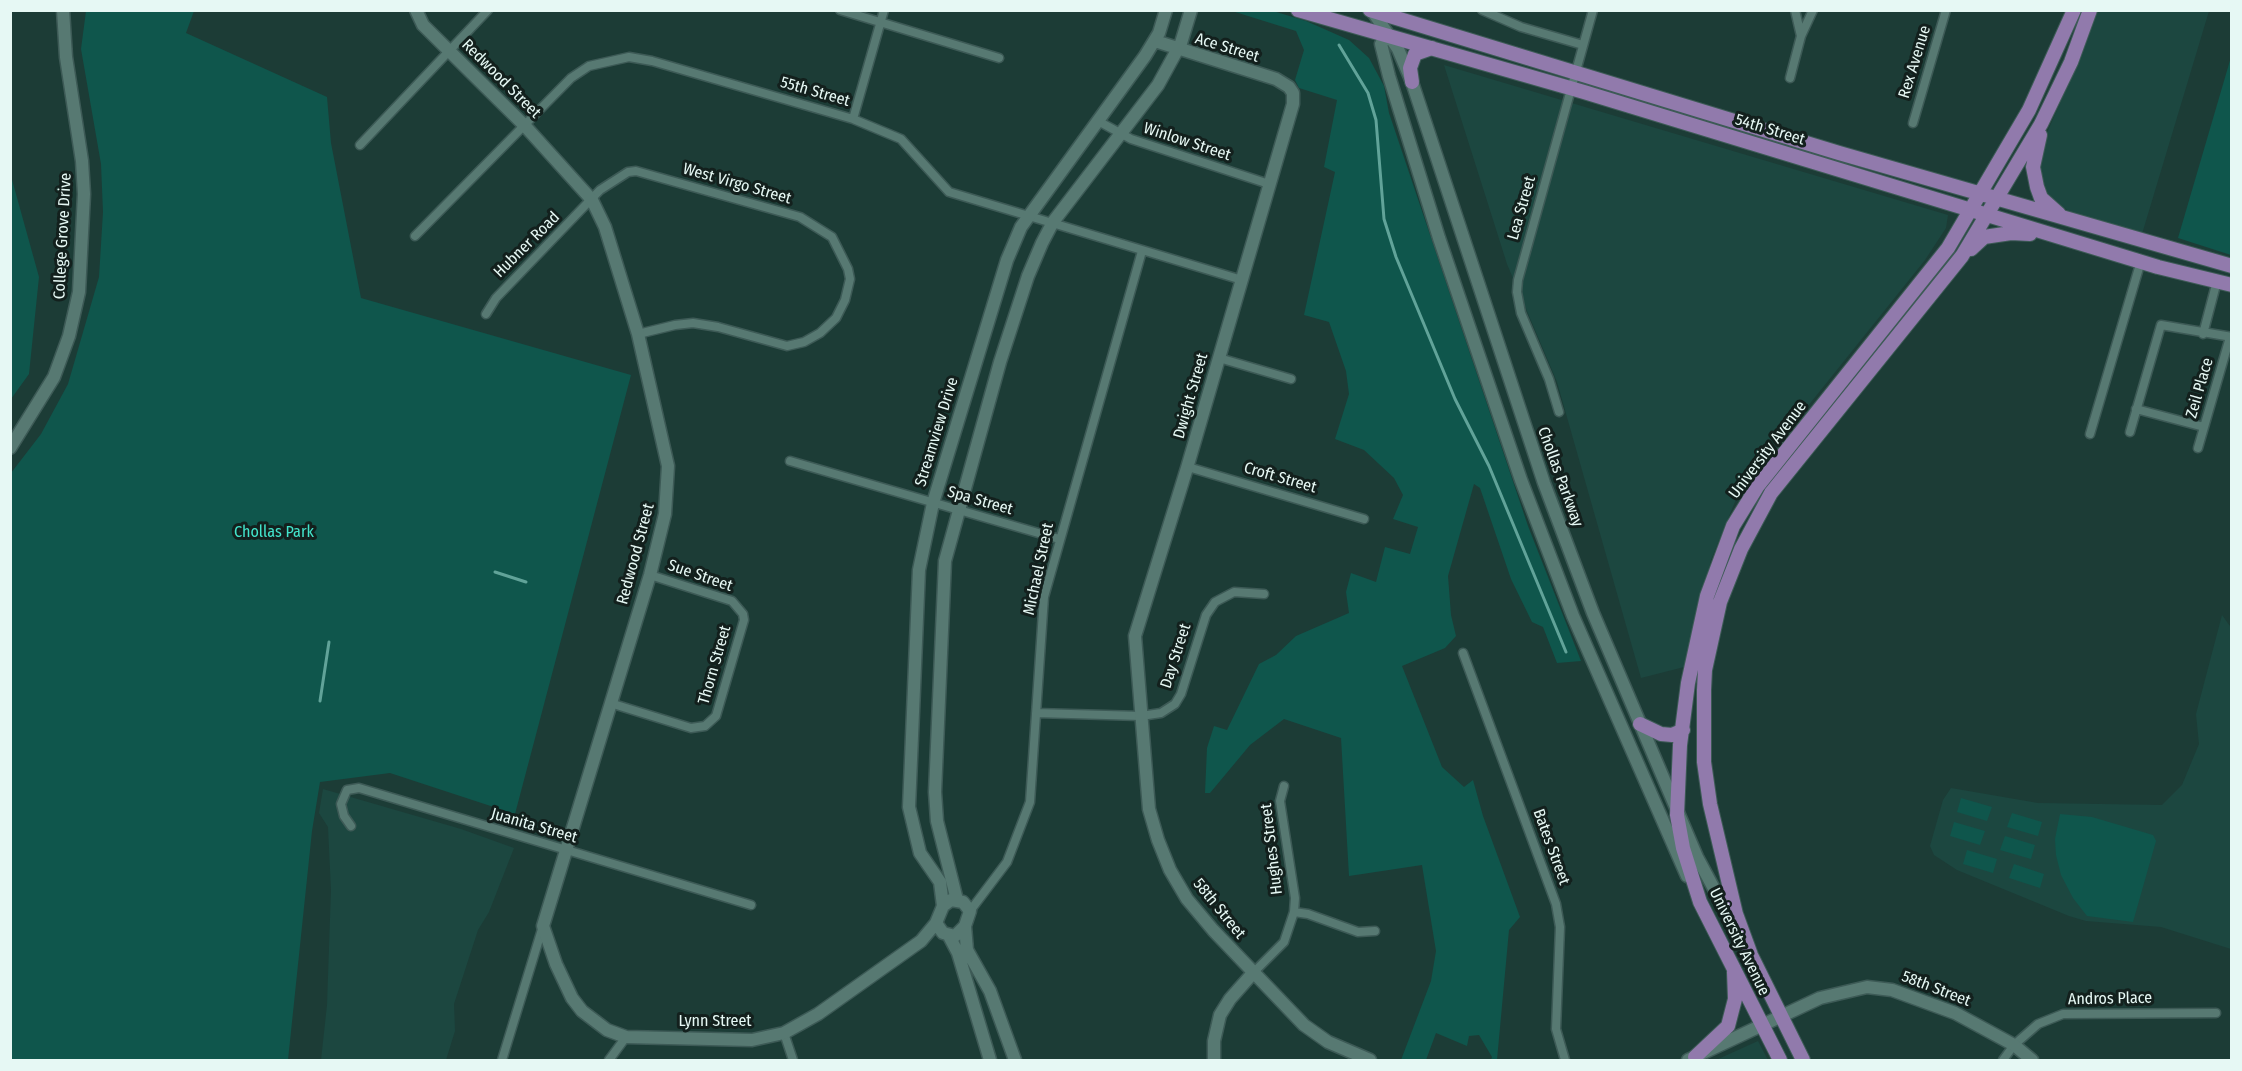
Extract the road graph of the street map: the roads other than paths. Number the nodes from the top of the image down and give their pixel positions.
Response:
1 (63, 10) edge
2 (416, 10) edge
3 (488, 10) edge
4 (840, 10) edge
5 (884, 10) edge
6 (1166, 10) edge
7 (1191, 10) edge
8 (1298, 10) edge
9 (1482, 10) edge
10 (1593, 10) edge
11 (1795, 10) edge
12 (1813, 10) edge
13 (1946, 10) edge
14 (2074, 10) edge
15 (2090, 10) edge
16 (1371, 11) edge
17 (880, 23) junction
18 (1388, 35) junction
19 (1801, 36) junction
20 (1155, 41) junction
21 (1583, 45) junction
22 (1433, 47) junction
23 (448, 50) junction
24 (1177, 50) junction
25 (999, 58) dead end
26 (1576, 73) junction
27 (1790, 78) dead end
28 (1412, 82) junction
29 (1289, 87) joint
30 (1572, 88) junction
31 (853, 119) junction
32 (1098, 121) junction
33 (1913, 123) dead end
34 (2041, 124) junction
35 (525, 126) junction
36 (1120, 135) junction
37 (360, 145) dead end
38 (1819, 146) junction
39 (1785, 152) junction
40 (1269, 184) junction
41 (1981, 193) junction
42 (1998, 198) junction
43 (592, 200) junction
44 (1970, 210) junction
45 (1028, 215) junction
46 (1987, 215) junction
47 (2066, 218) junction
48 (1053, 222) junction
49 (416, 236) dead end
50 (2058, 237) junction
51 (1142, 251) junction
52 (1962, 256) junction
53 (2141, 261) junction
54 (2232, 266) edge
55 (1242, 280) junction
56 (2217, 281) junction
57 (2232, 285) edge
58 (486, 314) dead end
59 (638, 334) junction
60 (2203, 334) junction
61 (2231, 337) edge
62 (1219, 358) junction
63 (1291, 379) dead end
64 (2136, 409) junction
65 (1559, 412) dead end
66 (2204, 428) junction
67 (2130, 432) dead end
68 (2090, 434) dead end
69 (10, 448) edge
70 (2198, 448) dead end
71 (790, 461) dead end
72 (1188, 467) junction
73 (933, 503) junction
74 (959, 511) junction
75 (1364, 519) dead end
76 (1059, 539) junction
77 (650, 575) junction
78 (1264, 594) dead end
79 (739, 609) joint
80 (1462, 653) dead end
81 (610, 703) junction
82 (1036, 713) junction
83 (1141, 716) junction
84 (1640, 724) junction
85 (1683, 730) junction
86 (1284, 786) dead end
87 (1677, 815) junction
88 (351, 826) dead end
89 (566, 851) junction
90 (983, 891) junction
91 (959, 900) junction
92 (1700, 902) junction
93 (750, 905) dead end
94 (943, 906) junction
95 (970, 911) junction
96 (1294, 912) junction
97 (1736, 914) junction
98 (936, 923) junction
99 (543, 926) junction
100 (965, 926) junction
101 (1375, 932) dead end
102 (947, 935) junction
103 (921, 941) junction
104 (1734, 967) junction
105 (1252, 973) junction
106 (2216, 1012) dead end
107 (1781, 1016) junction
108 (1762, 1025) junction
109 (784, 1033) junction
110 (626, 1037) junction
111 (2014, 1045) junction
112 (1692, 1059) edge
113 (502, 1060) edge
114 (609, 1060) edge
115 (793, 1060) edge
116 (990, 1060) edge
117 (1015, 1060) edge
118 (1214, 1060) edge
119 (1370, 1060) edge
120 (1565, 1060) edge
121 (1780, 1060) edge
122 (1803, 1060) edge
123 (2003, 1060) edge
124 (2032, 1060) edge

1 - 69 main road, College Grove Drive
2 - 23 main road, Redwood Street
3 - 23 street
4 - 17 street
5 - 17 street
6 - 20 main road, Streamview Drive
7 - 24 main road
8 - 18 main road, 54th Street
9 - 21 street
10 - 21 street, Lea Street
11 - 19 street
12 - 19 street
13 - 33 street, Rex Avenue
14 - 41 main road, University Avenue
15 - 34 main road, University Avenue
16 - 18 main road, Chollas Parkway
16 - 26 main road, 54th Street
17 - 25 street
17 - 31 street
18 - 22 main road, 54th Street
18 - 28 main road, Chollas Parkway
18 - 92 main road
19 - 27 street
20 - 24 main road, Ace Street
20 - 32 main road, Streamview Drive
21 - 26 street, Lea Street
22 - 28 main road
22 - 30 main road, 54th Street
23 - 35 main road, Redwood Street
23 - 37 street
24 - 29 main road, Ace Street
24 - 36 main road
26 - 30 street, Lea Street
26 - 38 main road, 54th Street
28 - 84 main road, Chollas Parkway
29 - 40 main road, Dwight Street
30 - 39 main road, 54th Street
30 - 65 street, Lea Street
31 - 35 street, 55th Street
31 - 45 street, 55th Street
32 - 36 street, Winlow Street
32 - 45 main road, Streamview Drive
34 - 42 main road, University Avenue
34 - 47 main road
35 - 43 main road, Redwood Street
35 - 49 street, 55th Street
36 - 40 street, Winlow Street
36 - 48 main road
38 - 39 main road
38 - 41 main road, 54th Street
39 - 44 main road, 54th Street
40 - 55 main road, Dwight Street
41 - 42 main road, 54th Street
41 - 44 main road, University Avenue
42 - 46 main road, University Avenue
42 - 47 main road, 54th Street
43 - 58 street, Hubner Road
43 - 59 main road, Redwood Street
43 - 59 street, West Virgo Street
44 - 46 main road, 54th Street
44 - 85 main road, University Avenue
45 - 48 street, 55th Street
45 - 73 main road, Streamview Drive
46 - 50 main road, 54th Street
46 - 52 main road, University Avenue
47 - 54 main road, 54th Street
48 - 51 street, 55th Street
48 - 74 main road
50 - 52 main road
50 - 53 main road, 54th Street
51 - 55 street, 55th Street
51 - 76 street, Michael Street
52 - 97 main road, University Avenue
53 - 56 main road, 54th Street
53 - 68 street
55 - 62 main road, Dwight Street
56 - 57 main road, 54th Street
56 - 60 street
59 - 77 main road, Redwood Street
60 - 61 street
60 - 64 street
61 - 66 street, Zeil Place
62 - 63 street
62 - 72 main road, Dwight Street
64 - 66 street
64 - 67 street
66 - 70 street, Zeil Place
71 - 73 street, Spa Street
72 - 75 street, Croft Street
72 - 83 main road, Dwight Street
73 - 74 street, Spa Street
73 - 94 main road, Streamview Drive
74 - 76 street, Spa Street
74 - 91 main road
76 - 82 street, Michael Street
77 - 79 street, Sue Street
77 - 81 main road, Redwood Street
78 - 83 street, Day Street
79 - 81 street, Thorn Street
80 - 120 street, Bates Street
81 - 89 main road, Redwood Street
82 - 83 street, Day Street
82 - 90 street, Michael Street
83 - 105 main road, 58th Street
84 - 85 main road
84 - 87 main road, Chollas Parkway
85 - 87 main road, University Avenue
86 - 96 street, Hughes Street
87 - 92 main road, University Avenue
87 - 97 main road, Chollas Parkway
88 - 89 street, Juanita Street
89 - 93 street, Juanita Street
89 - 99 main road, Redwood Street
90 - 91 street, Michael Street
90 - 95 street, Michael Street
91 - 94 main road
91 - 95 main road
92 - 104 main road, University Avenue
94 - 98 main road
95 - 100 main road
96 - 101 street
96 - 105 street, Hughes Street
97 - 107 main road, University Avenue
98 - 102 main road
98 - 103 main road, Lynn Street
99 - 110 main road, Lynn Street
99 - 113 street, Redwood Street
100 - 102 main road
100 - 117 main road
102 - 103 main road, Lynn Street
102 - 116 main road
103 - 109 main road, Lynn Street
104 - 108 main road, University Avenue
104 - 112 main road
105 - 118 main road, Hughes Street
105 - 119 main road, 58th Street
106 - 111 street, Andros Place
107 - 108 main road, 58th Street
107 - 111 main road, 58th Street
107 - 122 main road, University Avenue
108 - 112 main road, 58th Street
108 - 121 main road, University Avenue
109 - 110 main road, Lynn Street
109 - 115 street
110 - 114 street
111 - 123 street, Andros Place
111 - 124 main road, 58th Street

